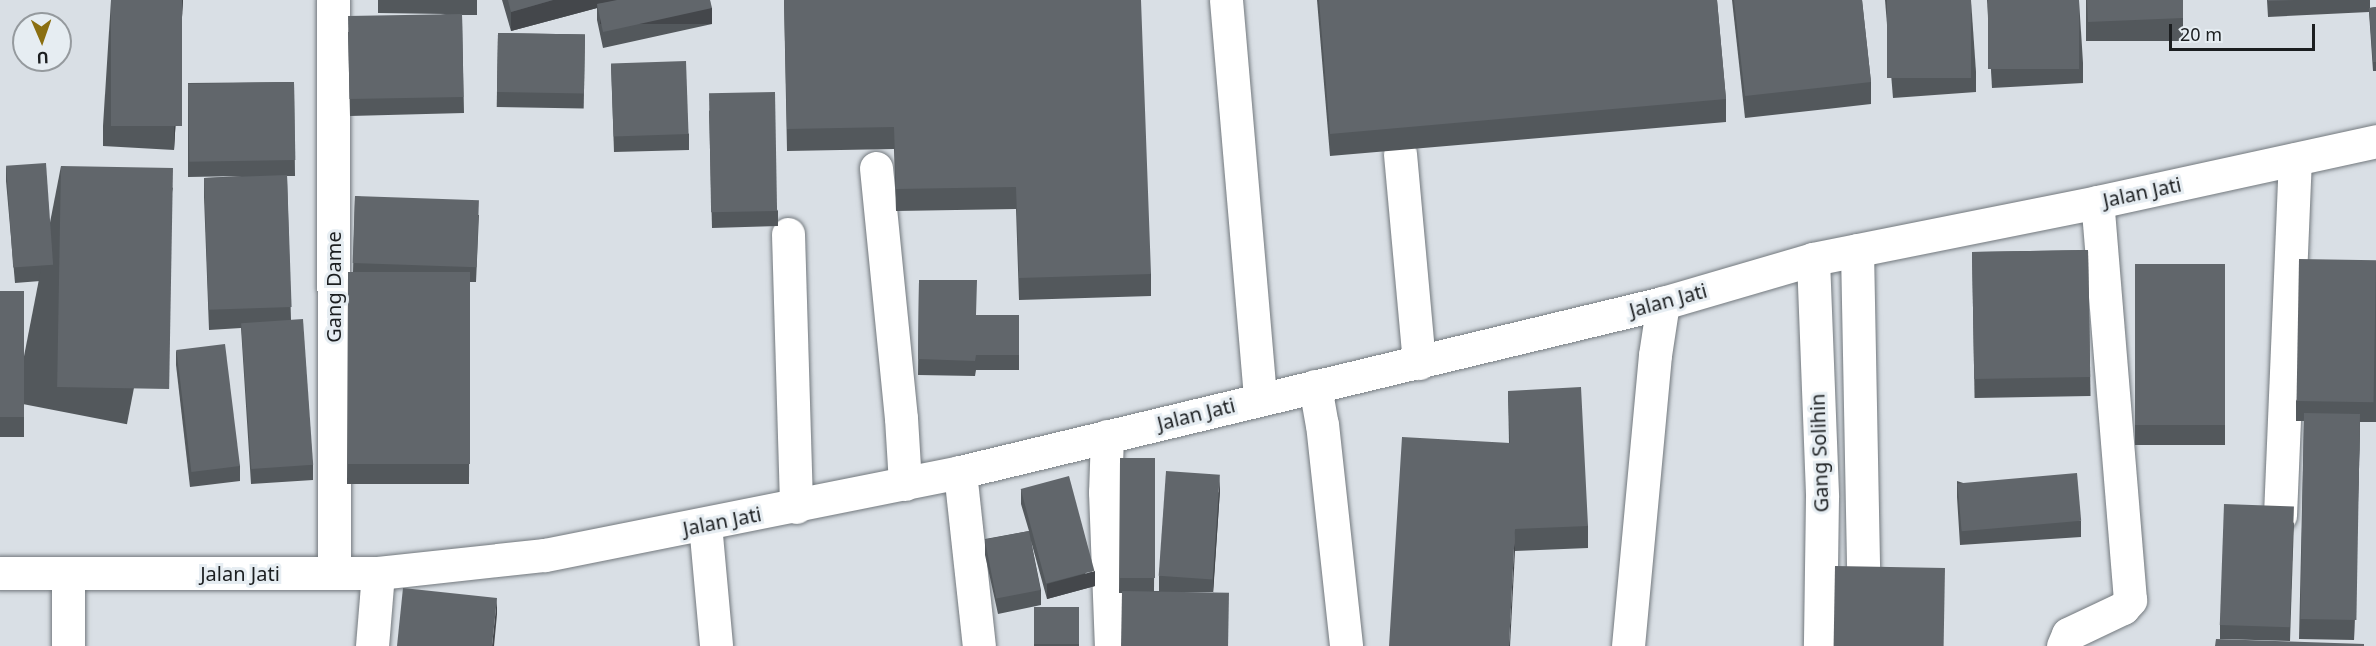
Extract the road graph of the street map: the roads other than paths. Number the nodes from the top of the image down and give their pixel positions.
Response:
1 (333, 0) edge
2 (1226, 0) edge
3 (2376, 141) edge
4 (1400, 154) edge
5 (2295, 159) junction
6 (876, 168) dead end
7 (2097, 202) junction
8 (788, 234) dead end
9 (1857, 250) junction
10 (1813, 259) junction
11 (1663, 303) junction
12 (1419, 363) junction
13 (1315, 386) junction
14 (1260, 398) junction
15 (1107, 436) junction
16 (960, 472) junction
17 (905, 484) junction
18 (796, 507) junction
19 (2280, 515) edge
20 (705, 524) junction
21 (0, 573) edge
22 (68, 573) junction
23 (334, 573) junction
24 (378, 573) junction
25 (1863, 575) edge
26 (68, 646) edge
27 (372, 646) edge
28 (716, 646) edge
29 (979, 646) edge
30 (1111, 646) edge
31 (1346, 646) edge
32 (1628, 646) edge
33 (1820, 646) edge
34 (2063, 646) edge

1 - 23 street, Gang Dame
2 - 14 street
3 - 5 street, Jalan Jati
4 - 12 street
5 - 7 street, Jalan Jati
5 - 19 street
6 - 17 street
7 - 9 street, Jalan Jati
7 - 34 street
8 - 18 street
9 - 10 street, Jalan Jati
9 - 25 street
10 - 11 street, Jalan Jati
10 - 33 street, Gang Solihin
11 - 12 street, Jalan Jati
11 - 32 street
12 - 13 street, Jalan Jati
13 - 14 street, Jalan Jati
13 - 31 street
14 - 15 street, Jalan Jati
15 - 16 street, Jalan Jati
15 - 30 street
16 - 17 street, Jalan Jati
16 - 29 street
17 - 18 street, Jalan Jati
18 - 20 street, Jalan Jati
20 - 24 street, Jalan Jati
20 - 28 street
21 - 22 street, Jalan Jati
22 - 23 street, Jalan Jati
22 - 26 street
23 - 24 street, Jalan Jati
24 - 27 street

